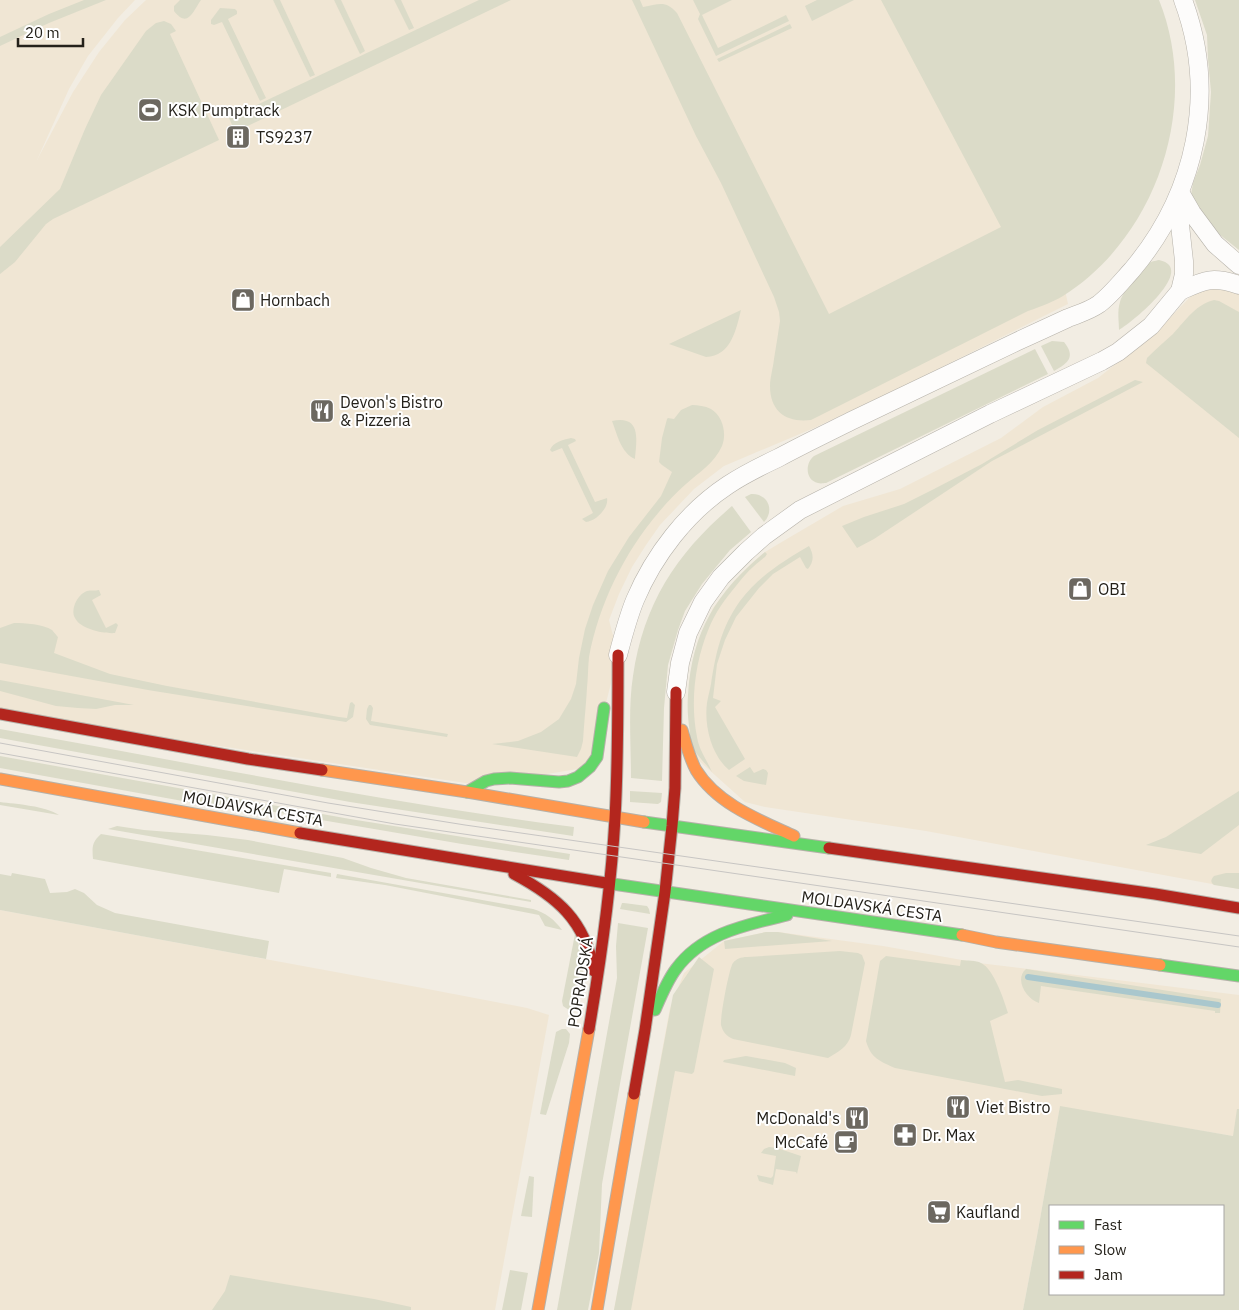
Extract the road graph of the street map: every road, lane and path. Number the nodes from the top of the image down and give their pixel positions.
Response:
1 (1183, 0) edge
2 (1180, 191) junction
3 (1182, 238) junction
4 (1215, 244) junction
5 (1144, 256) junction
6 (1239, 265) edge
7 (1239, 285) edge
8 (1180, 291) junction
9 (618, 655) junction
10 (676, 692) junction
11 (0, 714) edge
12 (0, 779) edge
13 (467, 792) junction
14 (615, 818) junction
15 (672, 826) junction
16 (816, 847) junction
17 (501, 866) junction
18 (609, 883) junction
19 (665, 892) junction
20 (1239, 908) edge
21 (796, 912) junction
22 (1239, 976) edge
23 (596, 990) junction
24 (645, 1030) junction
25 (538, 1310) edge
26 (597, 1310) edge

1 - 2 street
2 - 3 street
2 - 4 street
2 - 5 street
3 - 4 street
3 - 5 street
3 - 8 street
4 - 6 street
5 - 9 street
7 - 8 street
8 - 10 street
9 - 13 street
9 - 14 street, POPRADSKÁ
10 - 15 street
10 - 16 street
11 - 13 street
12 - 17 street, MOLDAVSKÁ CESTA
13 - 14 street
14 - 15 street
14 - 18 street, POPRADSKÁ
15 - 16 street
15 - 19 street
16 - 20 street
17 - 18 street, MOLDAVSKÁ CESTA
17 - 23 street, MOLDAVSKÁ CESTA
18 - 19 street, MOLDAVSKÁ CESTA
18 - 23 street, POPRADSKÁ
19 - 21 street, MOLDAVSKÁ CESTA
19 - 24 street
21 - 22 street, MOLDAVSKÁ CESTA
21 - 24 street
23 - 25 street, POPRADSKÁ
24 - 26 street

